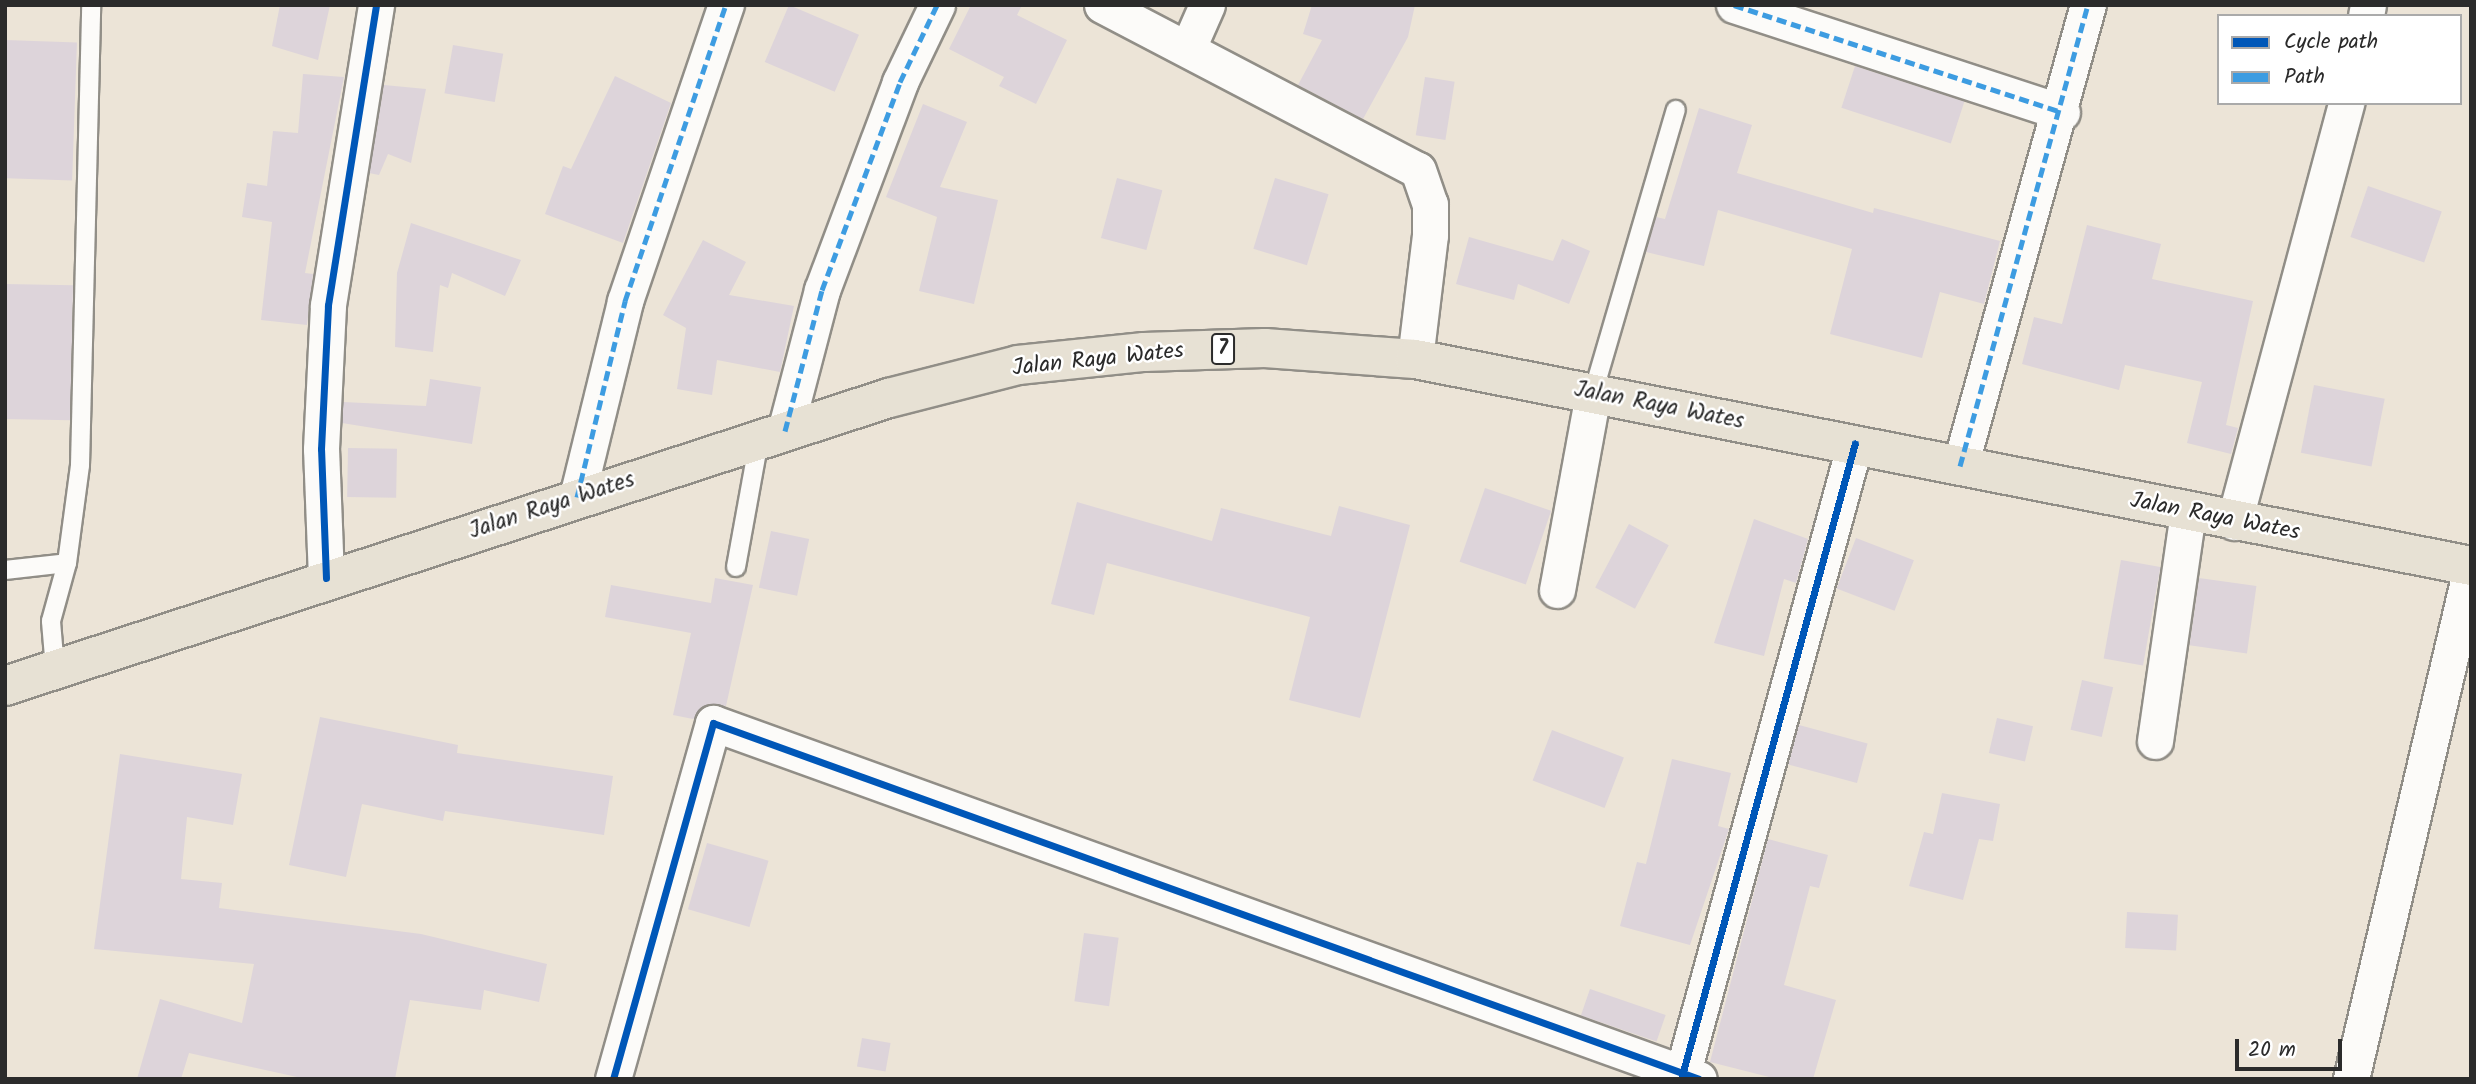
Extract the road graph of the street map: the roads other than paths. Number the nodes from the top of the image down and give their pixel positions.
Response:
1 (91, 5) edge
2 (376, 5) edge
3 (726, 5) edge
4 (937, 5) edge
5 (1101, 5) edge
6 (1207, 5) edge
7 (1734, 5) edge
8 (2088, 5) edge
9 (1188, 48) junction
10 (2345, 105) edge
11 (1676, 110) dead end
12 (2062, 112) junction
13 (1415, 359) junction
14 (1593, 393) junction
15 (772, 435) junction
16 (1855, 443) junction
17 (1960, 466) junction
18 (577, 497) junction
19 (2188, 512) junction
20 (2234, 522) junction
21 (67, 563) junction
22 (736, 567) dead end
23 (2471, 567) edge
24 (5, 570) edge
25 (327, 578) junction
26 (1557, 590) dead end
27 (55, 669) junction
28 (5, 686) edge
29 (2155, 741) dead end
30 (1688, 1077) edge
31 (613, 1079) edge
32 (2351, 1079) edge

1 - 21 lane
2 - 25 street
3 - 18 street
4 - 15 street
5 - 9 street
6 - 9 street
7 - 12 street
8 - 12 street
9 - 13 street
10 - 20 street
11 - 14 lane
12 - 17 street
13 - 14 highway, Jalan Raya Wates / 7
13 - 15 highway, Jalan Raya Wates / 7
14 - 16 highway, Jalan Raya Wates / 7
14 - 26 street
15 - 18 highway, Jalan Raya Wates / 7
15 - 22 lane
16 - 17 highway, Jalan Raya Wates / 7
16 - 30 street
17 - 19 highway, Jalan Raya Wates / 7
18 - 25 highway, Jalan Raya Wates / 7
19 - 20 highway, Jalan Raya Wates / 7
19 - 29 street
20 - 23 highway, Jalan Raya Wates / 7
21 - 24 lane
21 - 27 lane
23 - 32 street
25 - 27 highway, Jalan Raya Wates / 7
27 - 28 highway, Jalan Raya Wates / 7
30 - 31 street

